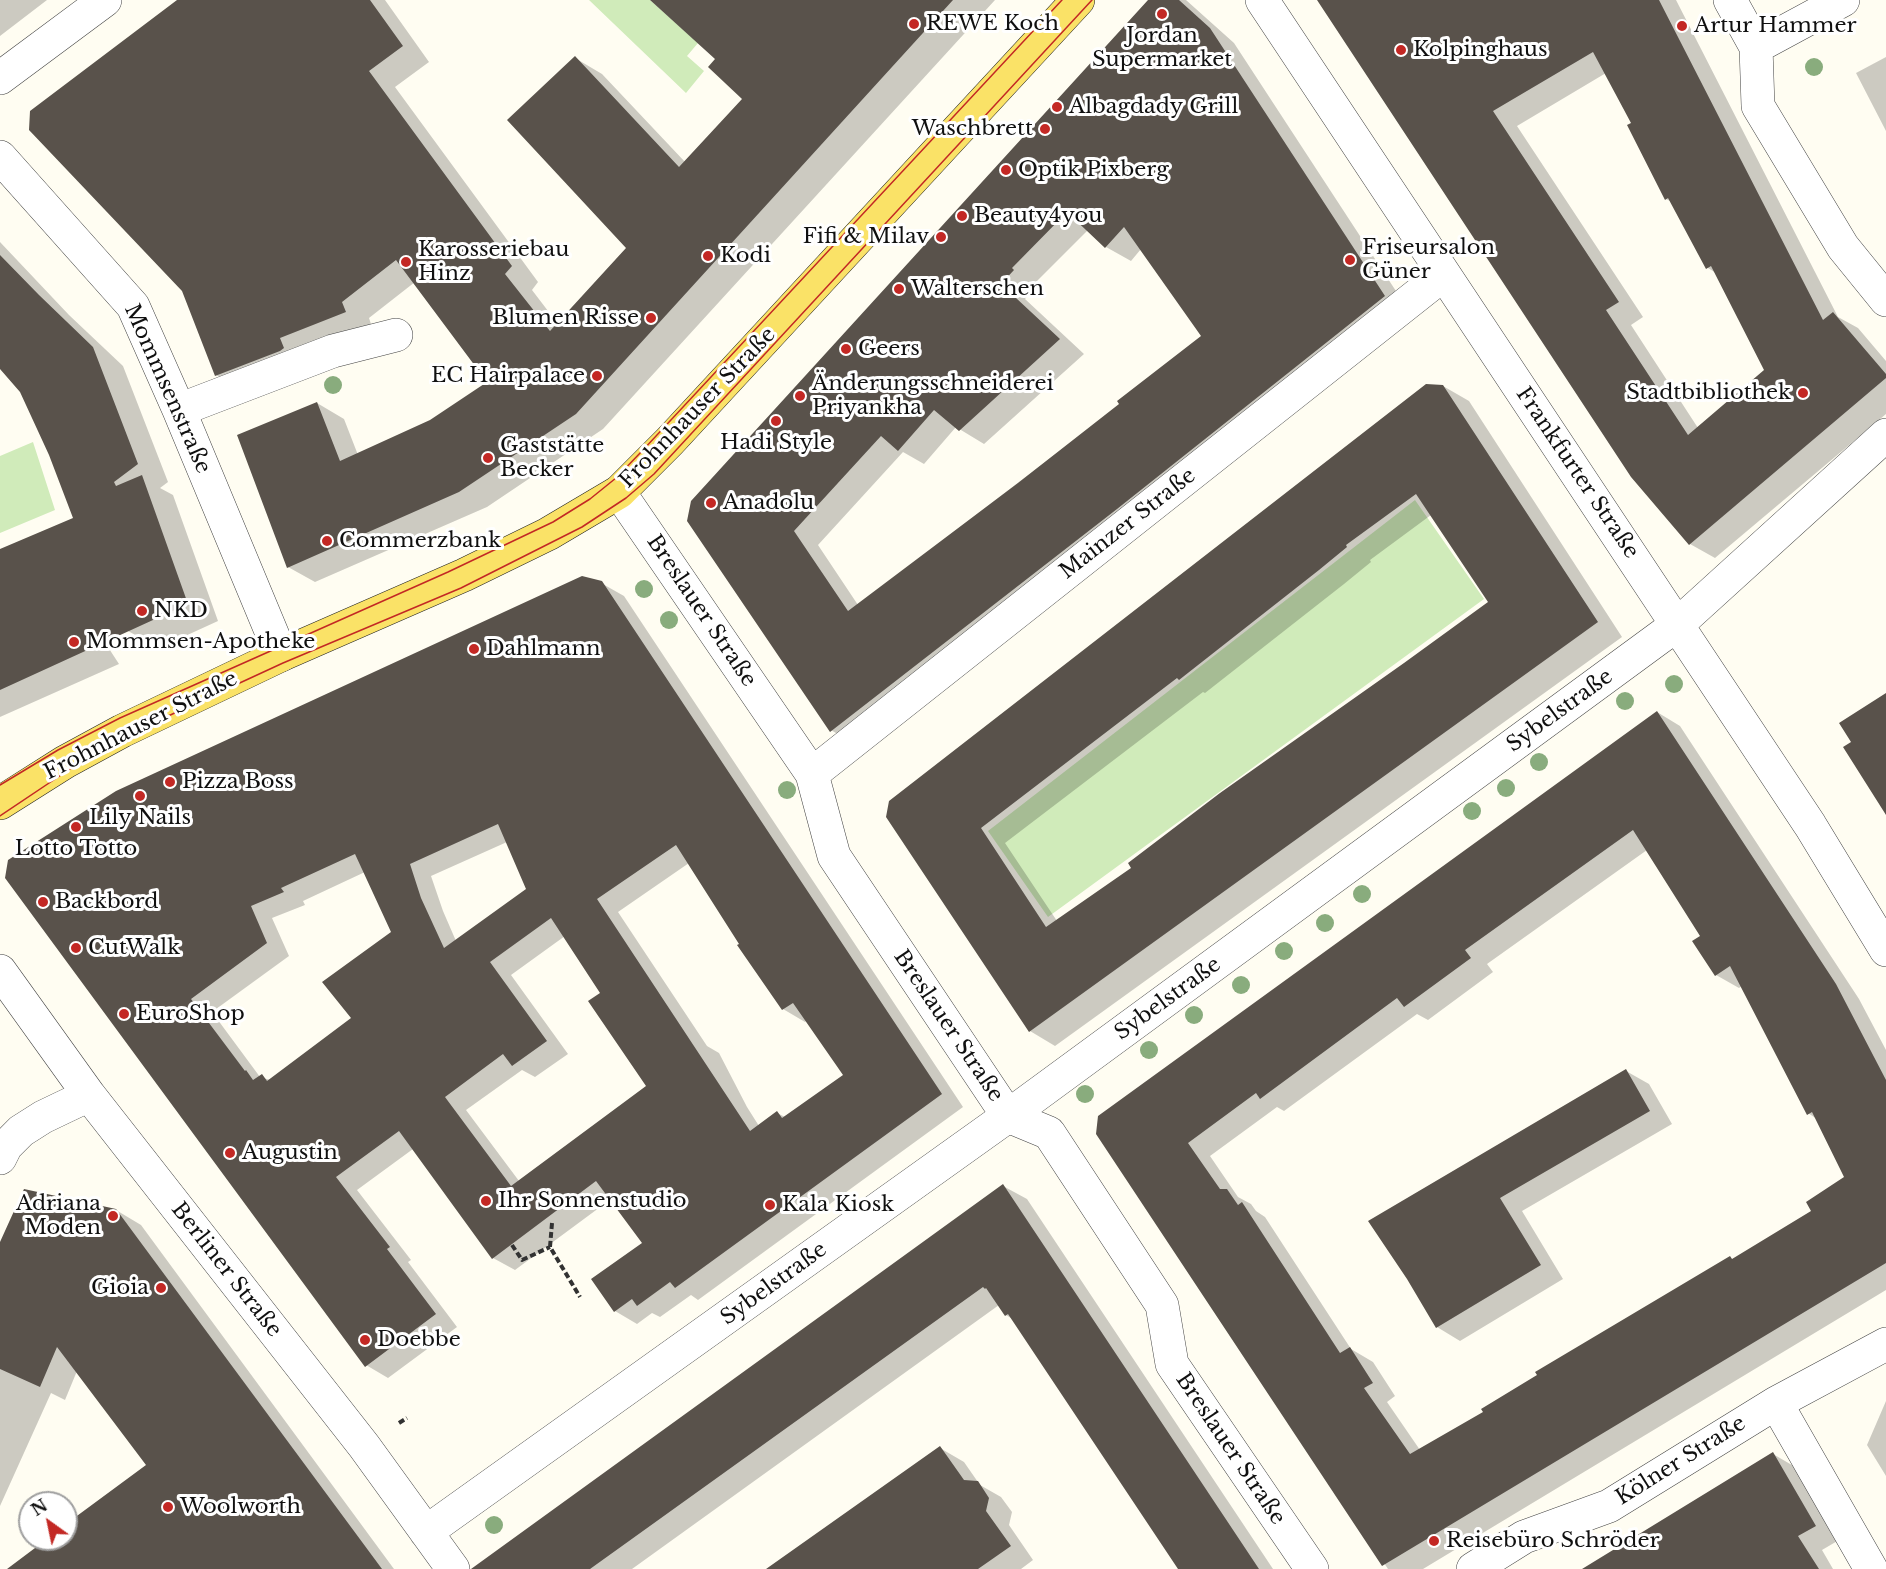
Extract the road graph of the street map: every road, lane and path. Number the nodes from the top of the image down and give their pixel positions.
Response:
1 (105, 0) edge
2 (1078, 0) edge
3 (1262, 0) edge
4 (1730, 0) edge
5 (1843, 0) edge
6 (1756, 47) junction
7 (0, 78) edge
8 (0, 157) edge
9 (1444, 274) junction
10 (1886, 300) edge
11 (396, 335) dead end
12 (179, 410) junction
13 (1886, 435) edge
14 (619, 492) junction
15 (1678, 624) junction
16 (281, 656) junction
17 (812, 774) junction
18 (0, 802) edge
19 (1886, 950) edge
20 (0, 970) edge
21 (43, 1069) dead end
22 (89, 1095) junction
23 (1008, 1116) junction
24 (2, 1149) edge
25 (552, 1223) dead end
26 (512, 1245) dead end
27 (550, 1247) junction
28 (580, 1297) dead end
29 (1886, 1344) edge
30 (1776, 1403) junction
31 (426, 1532) junction
32 (453, 1569) edge
33 (1312, 1569) edge
34 (1473, 1569) edge
35 (1871, 1569) edge

1 - 7 street
2 - 14 main road, Frohnhauser Straße
3 - 9 street, Frankfurter Straße
4 - 6 street
5 - 6 street
6 - 10 street
8 - 12 street, Mommsenstraße
9 - 15 street, Frankfurter Straße
9 - 17 street, Mainzer Straße
11 - 12 street
12 - 16 street, Mommsenstraße
13 - 15 street, Sybelstraße
14 - 16 main road, Frohnhauser Straße
14 - 17 street, Breslauer Straße
15 - 19 street, Frankfurter Straße
15 - 23 street, Sybelstraße
16 - 18 main road, Frohnhauser Straße
17 - 23 street, Breslauer Straße
20 - 22 street, Berliner Straße
21 - 22 street
22 - 24 street
22 - 31 street, Berliner Straße
23 - 31 street, Sybelstraße
23 - 33 street, Breslauer Straße
25 - 27 path
26 - 27 path
27 - 28 path
29 - 30 street, Kölner Straße
30 - 34 street, Kölner Straße
30 - 35 street
31 - 32 street, Berliner Straße

